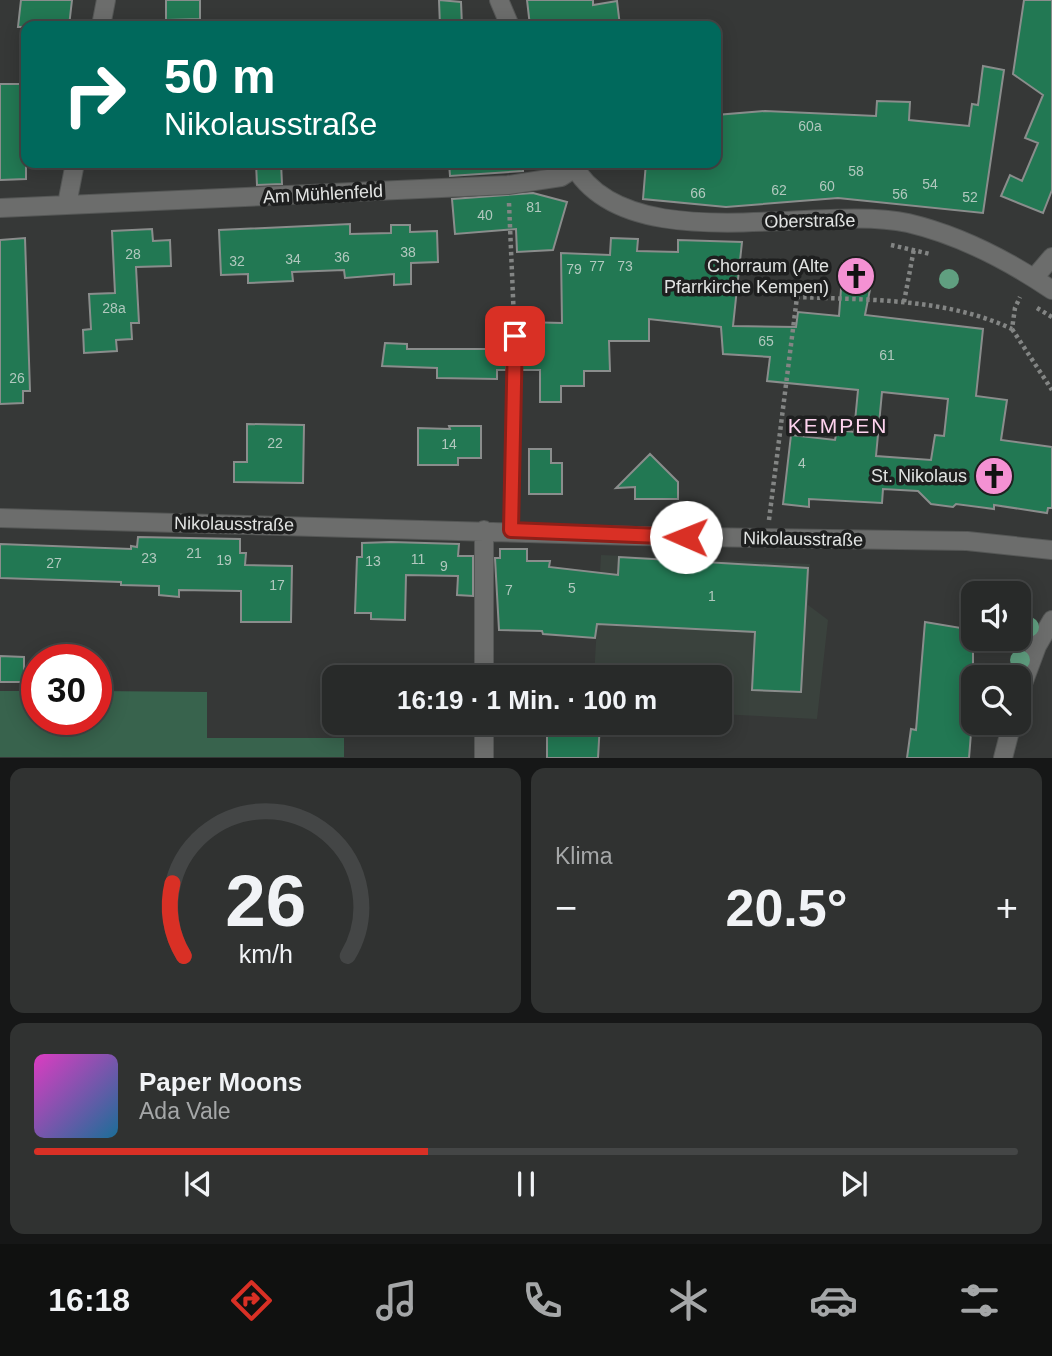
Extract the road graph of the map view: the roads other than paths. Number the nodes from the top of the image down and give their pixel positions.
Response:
1 (106, 0) edge
2 (499, 0) edge
3 (102, 21) edge
4 (508, 21) edge
5 (74, 168) edge
6 (572, 168) edge
7 (576, 168) edge
8 (68, 204) junction
9 (0, 208) edge
10 (1052, 257) edge
11 (1034, 278) junction
12 (1052, 290) edge
13 (515, 336) road end
14 (0, 518) edge
15 (484, 530) junction
16 (511, 530) junction
17 (1052, 550) edge
18 (1052, 620) edge
19 (484, 665) edge
20 (1030, 665) edge
21 (484, 735) edge
22 (1009, 735) edge
23 (484, 758) edge
24 (1003, 758) edge

1 - 3 street
2 - 4 street
5 - 8 street
6 - 8 street, Am Mühlenfeld
7 - 11 street, Oberstraße
8 - 9 street, Am Mühlenfeld
10 - 11 street
11 - 12 street, Oberstraße
13 - 16 lane
14 - 15 street, Nikolausstraße
15 - 16 street, Nikolausstraße
15 - 19 street
16 - 17 street, Nikolausstraße
18 - 20 street
21 - 23 street
22 - 24 street

